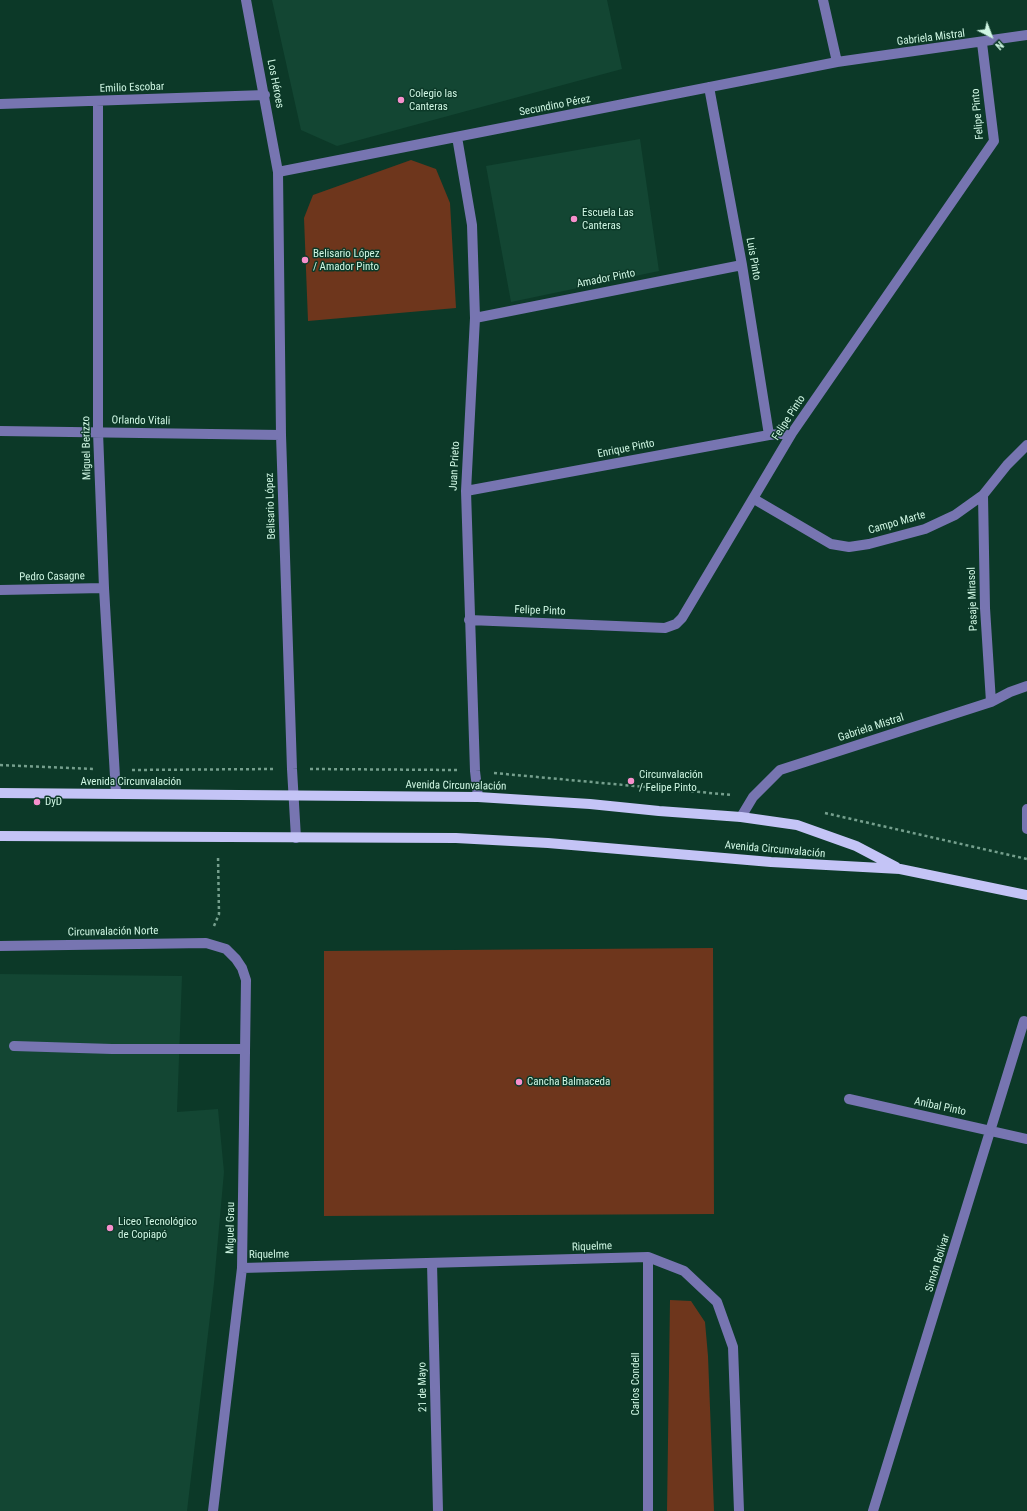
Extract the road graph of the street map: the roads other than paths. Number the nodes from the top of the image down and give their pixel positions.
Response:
1 (246, 0) edge
2 (823, 0) edge
3 (1027, 36) edge
4 (982, 43) junction
5 (837, 62) junction
6 (709, 87) junction
7 (265, 95) junction
8 (98, 102) junction
9 (0, 104) edge
10 (457, 137) junction
11 (278, 172) junction
12 (742, 265) junction
13 (475, 318) junction
14 (0, 431) edge
15 (98, 432) junction
16 (792, 433) junction
17 (281, 435) junction
18 (769, 435) junction
19 (1027, 445) edge
20 (466, 491) junction
21 (983, 495) junction
22 (754, 499) junction
23 (104, 588) junction
24 (0, 590) edge
25 (469, 620) junction
26 (1027, 686) edge
27 (991, 702) junction
28 (0, 793) edge
29 (116, 794) junction
30 (293, 795) junction
31 (478, 797) junction
32 (1027, 809) edge
33 (741, 817) junction
34 (1027, 829) edge
35 (0, 836) edge
36 (296, 838) junction
37 (900, 869) junction
38 (1027, 895) edge
39 (0, 946) edge
40 (226, 949) joint
41 (1024, 1021) dead end
42 (14, 1046) dead end
43 (245, 1049) junction
44 (849, 1099) dead end
45 (992, 1130) junction
46 (1027, 1139) edge
47 (648, 1257) junction
48 (432, 1263) junction
49 (242, 1268) junction
50 (213, 1511) edge
51 (438, 1511) edge
52 (648, 1511) edge
53 (739, 1511) edge
54 (872, 1511) edge

1 - 7 street, Los Héroes
2 - 5 street
3 - 4 street, Gabriela Mistral
4 - 5 street, Gabriela Mistral
4 - 16 street, Felipe Pinto
5 - 6 street, Secundino Pérez
6 - 10 street, Secundino Pérez
6 - 12 street, Luis Pinto
7 - 8 street, Emilio Escobar
7 - 11 street, Los Héroes
8 - 9 street, Emilio Escobar
8 - 15 street, Miguel Berizzo
10 - 11 street, Secundino Pérez
10 - 13 street, Juan Prieto
11 - 17 street, Belisario López
12 - 13 street, Amador Pinto
12 - 18 street, Luis Pinto
13 - 20 street, Juan Prieto
14 - 15 street, Orlando Vitali
15 - 17 street, Orlando Vitali
15 - 23 street, Miguel Berizzo
16 - 18 street, Enrique Pinto
16 - 22 street, Felipe Pinto
17 - 30 street, Belisario López
18 - 20 street, Enrique Pinto
19 - 21 street, Campo Marte
20 - 25 street, Juan Prieto
21 - 22 street, Campo Marte
21 - 27 street, Pasaje Mirasol
22 - 25 street, Felipe Pinto
23 - 24 street, Pedro Casagne
23 - 29 street, Miguel Berizzo
25 - 31 street, Juan Prieto
26 - 27 street, Gabriela Mistral
27 - 33 street, Gabriela Mistral
28 - 29 main road, Avenida Circunvalación
29 - 30 main road, Avenida Circunvalación
30 - 31 main road, Avenida Circunvalación
30 - 36 street, Belisario López
31 - 33 main road, Avenida Circunvalación
32 - 34 street
33 - 37 main road, Avenida Circunvalación
35 - 36 main road, Avenida Circunvalación
36 - 37 main road, Avenida Circunvalación
37 - 38 main road, Avenida Circunvalación
39 - 40 street, Circunvalación Norte
40 - 43 street, Miguel Grau
41 - 45 street, Simón Bolívar
42 - 43 street
43 - 49 street, Miguel Grau
44 - 45 street, Aníbal Pinto
45 - 46 street, Aníbal Pinto
45 - 54 street, Simón Bolívar
47 - 48 street, Riquelme
47 - 52 street, Carlos Condell
47 - 53 street, Riquelme
48 - 49 street, Riquelme
48 - 51 street, 21 de Mayo
49 - 50 street, Miguel Grau

